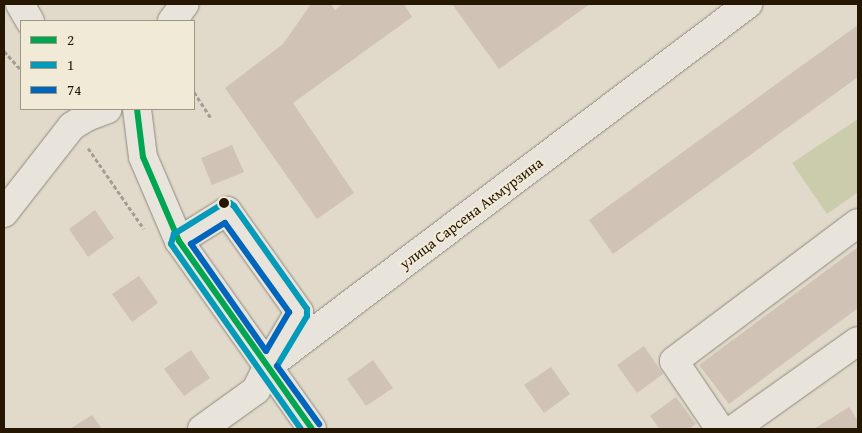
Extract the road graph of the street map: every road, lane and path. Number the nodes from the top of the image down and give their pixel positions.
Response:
1 (20, 4) edge
2 (185, 4) edge
3 (748, 4) edge
4 (29, 20) edge
5 (173, 20) edge
6 (4, 51) edge
7 (20, 69) edge
8 (195, 94) edge
9 (138, 110) edge
10 (93, 111) edge
11 (210, 117) dead end
12 (4, 213) edge
13 (858, 223) edge
14 (179, 241) junction
15 (858, 341) edge
16 (266, 367) junction
17 (747, 426) edge
18 (202, 429) edge
19 (312, 429) edge
20 (720, 429) edge

1 - 4 street
2 - 5 street
3 - 16 street, улица Сарсена Акмурзина
6 - 7 path
8 - 11 path
9 - 14 street
10 - 12 street
13 - 20 street
14 - 16 street
14 - 16 street
15 - 17 street
16 - 18 street, улица Сарсена Акмурзина
16 - 19 street

